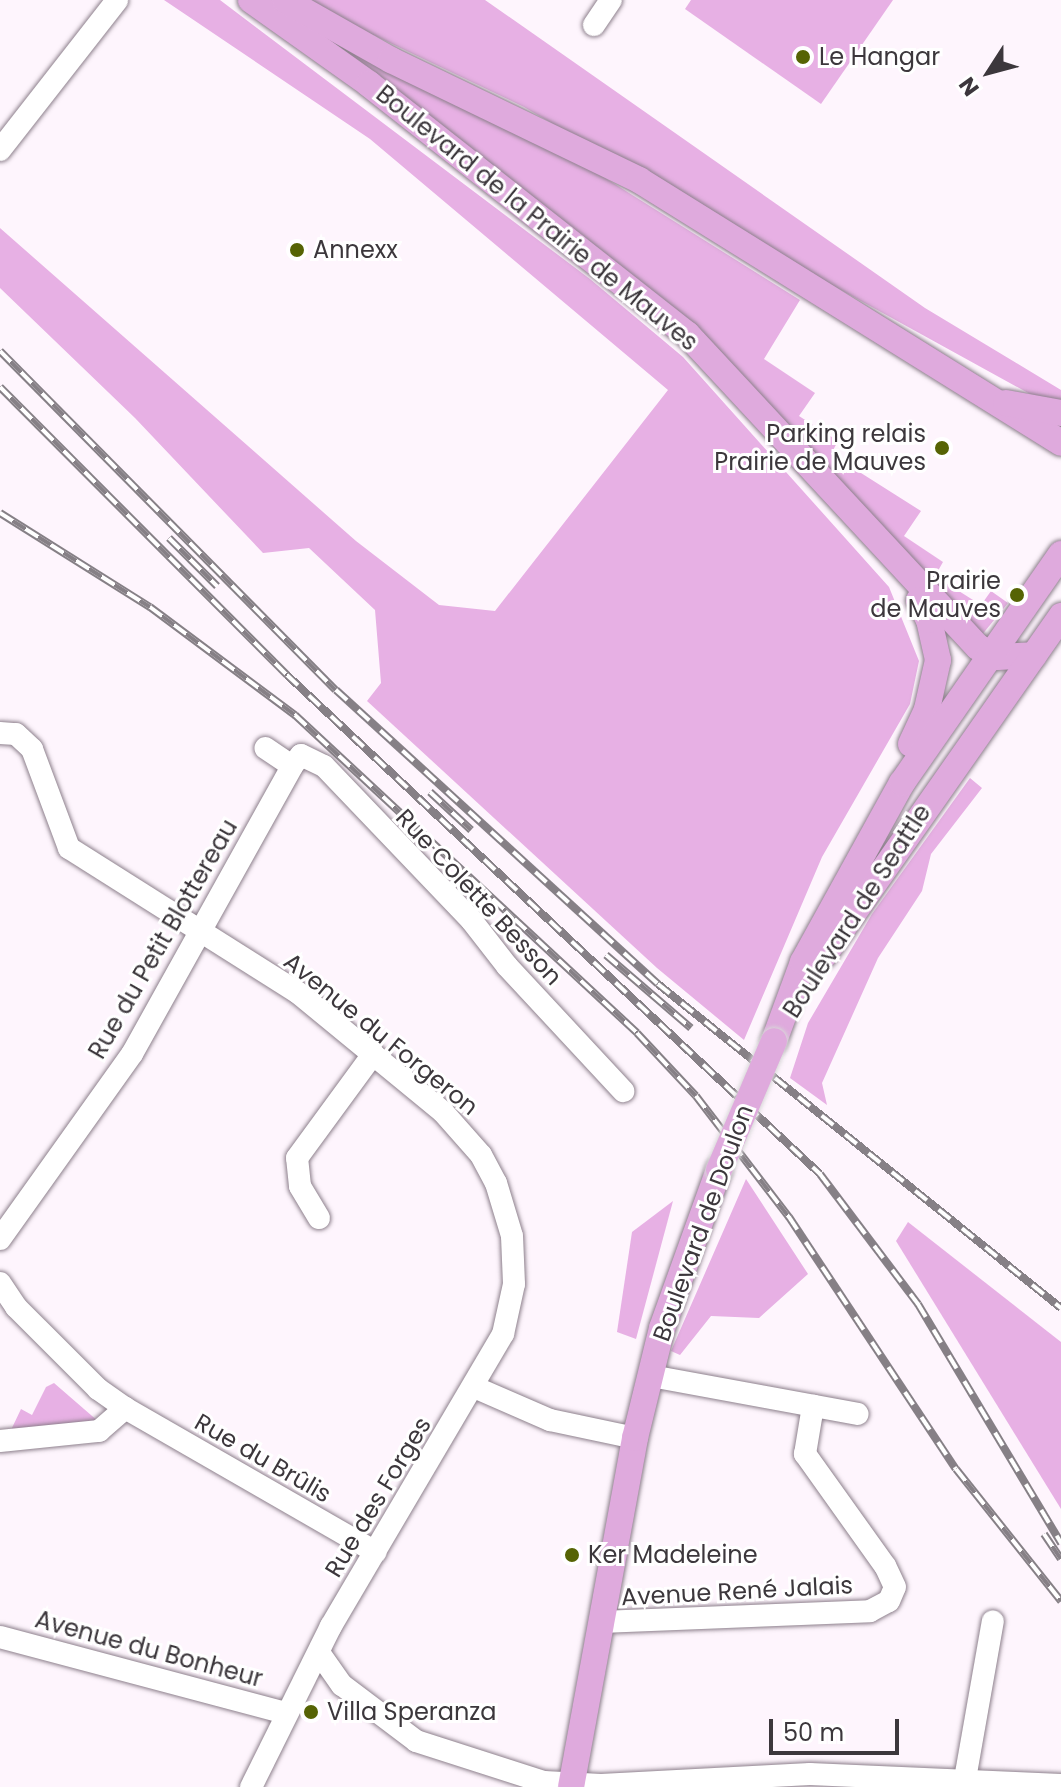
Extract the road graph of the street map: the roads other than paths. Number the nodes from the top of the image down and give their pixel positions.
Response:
1 (117, 0) edge
2 (251, 0) edge
3 (285, 0) edge
4 (611, 0) edge
5 (594, 25) dead end
6 (0, 150) edge
7 (997, 403) junction
8 (1061, 413) edge
9 (1061, 443) edge
10 (1061, 554) edge
11 (898, 566) junction
12 (1061, 602) edge
13 (1055, 623) edge
14 (987, 654) junction
15 (1034, 655) junction
16 (949, 711) junction
17 (0, 733) edge
18 (265, 748) dead end
19 (963, 751) junction
20 (292, 766) junction
21 (832, 907) junction
22 (199, 927) junction
23 (774, 1041) junction
24 (373, 1054) junction
25 (623, 1091) dead end
26 (319, 1218) dead end
27 (0, 1238) edge
28 (0, 1283) edge
29 (651, 1376) junction
30 (474, 1387) junction
31 (813, 1406) junction
32 (125, 1408) junction
33 (858, 1414) dead end
34 (635, 1438) junction
35 (0, 1441) edge
36 (375, 1552) junction
37 (993, 1621) dead end
38 (601, 1622) junction
39 (0, 1637) edge
40 (320, 1654) junction
41 (285, 1713) junction
42 (965, 1779) junction
43 (571, 1785) edge
44 (1061, 1785) edge
45 (251, 1787) edge

1 - 6 street
2 - 11 main road, Boulevard de la Prairie de Mauves
3 - 7 main road, Boulevard de la Prairie de Mauves
4 - 5 street
7 - 8 main road, Boulevard de la Prairie de Mauves
7 - 9 main road, Boulevard de la Prairie de Mauves
10 - 14 main road, Boulevard de Seattle
11 - 14 main road, Boulevard de la Prairie de Mauves
11 - 21 main road, Boulevard de la Prairie de Mauves
12 - 13 main road, Boulevard de Seattle
13 - 15 main road, Boulevard de Seattle
14 - 15 main road
14 - 16 main road, Boulevard de Seattle
15 - 19 main road, Boulevard de Seattle
16 - 19 main road
16 - 21 main road, Boulevard de Seattle
17 - 22 street, Avenue du Forgeron
18 - 20 street
19 - 23 main road, Boulevard de Seattle
20 - 22 street, Rue du Petit Blottereau
20 - 25 street, Rue Colette Besson
21 - 23 main road, Boulevard de Seattle
22 - 24 street, Avenue du Forgeron
22 - 27 street, Rue du Petit Blottereau
23 - 29 main road, Boulevard de Doulon, bridge
24 - 26 street
24 - 30 street, Avenue du Forgeron
28 - 32 street, Rue du Brûlis
29 - 31 street
29 - 34 main road, Boulevard de Doulon
30 - 34 street
30 - 36 street, Rue des Forges
31 - 33 street
31 - 38 street, Avenue René Jalais
32 - 35 street
32 - 36 street, Rue du Brûlis
34 - 38 main road, Boulevard de Doulon
36 - 40 street, Rue des Forges
37 - 42 street
38 - 43 main road, Boulevard de Doulon
39 - 41 street, Avenue du Bonheur
40 - 41 street, Rue des Forges
40 - 43 street
41 - 45 street, Rue des Forges
42 - 43 street
42 - 44 street

